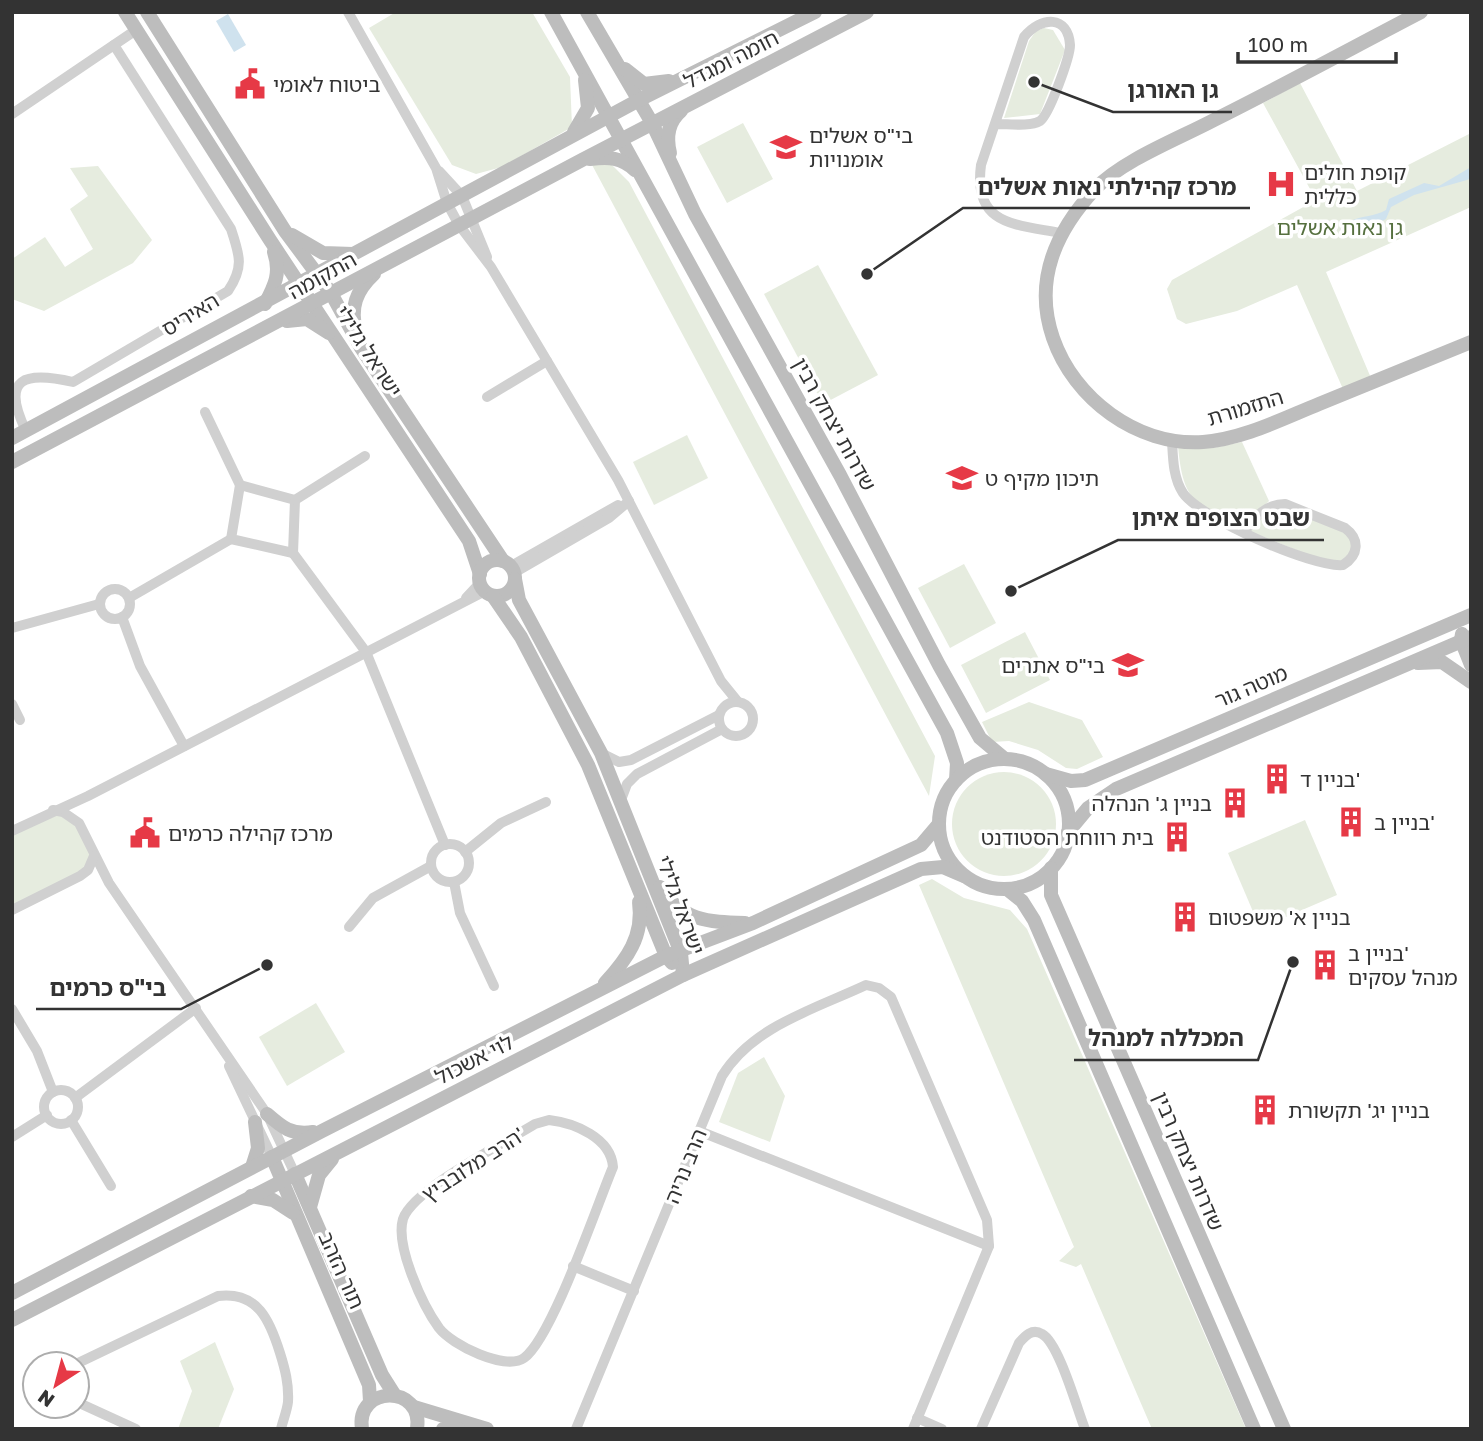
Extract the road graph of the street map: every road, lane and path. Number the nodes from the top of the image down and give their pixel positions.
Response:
1 (125, 12) edge
2 (147, 12) edge
3 (348, 12) edge
4 (551, 12) edge
5 (587, 12) edge
6 (815, 12) edge
7 (867, 12) edge
8 (1421, 12) edge
9 (136, 30) junction
10 (114, 45) junction
11 (608, 48) junction
12 (583, 68) junction
13 (688, 75) junction
14 (639, 100) junction
15 (691, 103) junction
16 (12, 114) edge
17 (610, 116) junction
18 (652, 123) junction
19 (996, 124) junction
20 (621, 139) junction
21 (564, 142) junction
22 (582, 160) junction
23 (436, 168) junction
24 (673, 168) junction
25 (643, 177) junction
26 (462, 196) junction
27 (447, 203) junction
28 (473, 217) junction
29 (459, 225) junction
30 (285, 231) junction
31 (1060, 233) junction
32 (270, 240) junction
33 (364, 250) junction
34 (384, 265) junction
35 (491, 267) junction
36 (318, 275) junction
37 (300, 285) junction
38 (331, 293) junction
39 (313, 303) junction
40 (265, 304) junction
41 (282, 321) junction
42 (340, 342) junction
43 (1471, 342) edge
44 (360, 346) junction
45 (547, 360) junction
46 (487, 397) dead end
47 (205, 412) dead end
48 (26, 431) junction
49 (12, 438) edge
50 (1172, 441) junction
51 (365, 456) dead end
52 (12, 463) edge
53 (240, 485) junction
54 (296, 500) junction
55 (629, 501) junction
56 (1244, 532) junction
57 (231, 539) junction
58 (293, 553) junction
59 (511, 570) junction
60 (485, 586) junction
61 (129, 598) junction
62 (99, 604) junction
63 (122, 617) junction
64 (1468, 619) edge
65 (12, 628) edge
66 (1466, 638) edge
67 (366, 652) junction
68 (1406, 664) junction
69 (1471, 665) edge
70 (721, 681) junction
71 (1471, 682) edge
72 (738, 702) junction
73 (12, 704) edge
74 (721, 711) junction
75 (20, 720) dead end
76 (722, 729) junction
77 (184, 746) junction
78 (601, 753) junction
79 (1005, 760) junction
80 (1045, 774) junction
81 (956, 780) junction
82 (88, 796) junction
83 (621, 800) junction
84 (546, 802) dead end
85 (53, 810) junction
86 (79, 823) junction
87 (939, 825) junction
88 (12, 831) edge
89 (1068, 832) junction
90 (445, 845) junction
91 (465, 852) junction
92 (641, 854) junction
93 (94, 856) junction
94 (431, 866) junction
95 (1051, 869) junction
96 (80, 876) junction
97 (964, 876) junction
98 (454, 882) junction
99 (109, 883) junction
100 (636, 883) junction
101 (1007, 889) junction
102 (12, 910) edge
103 (753, 923) junction
104 (348, 927) dead end
105 (673, 955) junction
106 (683, 975) junction
107 (494, 986) dead end
108 (599, 990) junction
109 (196, 1008) junction
110 (12, 1009) edge
111 (53, 1092) junction
112 (75, 1098) junction
113 (47, 1115) junction
114 (261, 1118) junction
115 (71, 1121) junction
116 (321, 1131) junction
117 (699, 1131) junction
118 (12, 1137) edge
119 (278, 1154) junction
120 (337, 1154) junction
121 (252, 1167) junction
122 (295, 1174) junction
123 (281, 1181) junction
124 (111, 1186) dead end
125 (250, 1196) junction
126 (310, 1207) junction
127 (294, 1214) junction
128 (989, 1246) junction
129 (573, 1266) junction
130 (634, 1291) junction
131 (12, 1293) edge
132 (12, 1320) edge
133 (91, 1357) edge
134 (394, 1394) junction
135 (370, 1401) junction
136 (414, 1407) junction
137 (91, 1408) edge
138 (915, 1424) edge
139 (361, 1428) edge
140 (136, 1429) edge
141 (281, 1429) edge
142 (417, 1429) edge
143 (443, 1429) edge
144 (458, 1429) edge
145 (486, 1429) edge
146 (576, 1429) edge
147 (942, 1429) edge
148 (981, 1429) edge
149 (1085, 1429) edge
150 (1254, 1429) edge
151 (1284, 1429) edge

1 - 9 main road, ישראל גלילי
2 - 30 main road, ישראל גלילי
3 - 23 street
4 - 12 main road
5 - 11 main road
6 - 13 main road, חומה ומגדל
7 - 15 main road, חומה ומגדל
8 - 31 main road, התזמורת
9 - 10 street
9 - 32 main road, ישראל גלילי
10 - 16 street
10 - 48 street, האיריס
11 - 13 main road
11 - 14 main road, שדרות יצחק רבין
12 - 17 main road
12 - 21 main road
13 - 14 main road, חומה ומגדל
14 - 17 main road, התקומה
14 - 18 main road, שדרות יצחק רבין
15 - 18 main road, חומה ומגדל
15 - 24 main road
17 - 20 main road
17 - 21 main road, התקומה
18 - 20 main road, התקומה
18 - 24 main road, שדרות יצחק רבין
19 - 19 street
19 - 31 street
20 - 22 main road, התקומה
20 - 25 main road
21 - 26 main road, התקומה
22 - 25 main road
22 - 28 main road, התקומה
23 - 26 street
23 - 27 street
24 - 79 main road, שדרות יצחק רבין
25 - 81 main road
26 - 27 main road, התקומה
26 - 28 street
27 - 29 street
27 - 33 main road, התקומה
28 - 29 main road, התקומה
28 - 35 street
29 - 34 main road, התקומה
29 - 35 street
30 - 33 main road
30 - 36 main road, ישראל גלילי
31 - 50 main road, התזמורת
32 - 37 main road, ישראל גלילי
32 - 40 main road
33 - 36 main road, התקומה
34 - 38 main road, התקומה
34 - 44 main road
35 - 45 street
36 - 37 main road, התקומה
36 - 38 main road, ישראל גלילי
37 - 39 main road, ישראל גלילי
37 - 40 main road, התקומה
38 - 39 main road, התקומה
38 - 44 main road, ישראל גלילי
39 - 41 main road, התקומה
39 - 42 main road, ישראל גלילי
40 - 48 main road, התקומה
41 - 42 main road
41 - 52 main road, התקומה
42 - 60 main road, ישראל גלילי
43 - 50 main road, התזמורת
44 - 59 main road, ישראל גלילי
45 - 46 street
45 - 55 street
47 - 53 street
48 - 49 main road, התקומה
50 - 56 street
51 - 54 street
53 - 54 street
53 - 57 street
54 - 58 street
55 - 59 street
55 - 70 street
56 - 56 street
57 - 58 street
57 - 61 street
58 - 67 street
59 - 60 main road
59 - 60 main road
59 - 78 main road, ישראל גלילי
60 - 67 street
60 - 100 main road, ישראל גלילי
61 - 62 street
61 - 63 street
62 - 63 street
62 - 65 street
63 - 77 street
64 - 66 main road
64 - 80 main road, מוטה גור
66 - 68 main road, מוטה גור
66 - 69 main road
67 - 77 street
67 - 90 street
68 - 71 main road
68 - 89 main road, מוטה גור
70 - 72 street
70 - 74 street
72 - 74 street
72 - 76 street
73 - 75 street
74 - 76 street
74 - 78 street
76 - 83 street
77 - 82 street
78 - 83 main road, ישראל גלילי
79 - 80 main road
79 - 81 main road
80 - 89 main road
81 - 87 main road
82 - 85 street
82 - 86 street
83 - 92 main road, ישראל גלילי
84 - 91 street
85 - 86 street
85 - 88 street
86 - 93 street
87 - 97 main road
87 - 103 main road, לוי אשכול
89 - 95 main road
90 - 91 street
90 - 94 street
91 - 98 street
92 - 103 main road
92 - 105 main road, ישראל גלילי
93 - 96 street
93 - 99 street
94 - 98 street
94 - 104 street
95 - 101 main road
95 - 151 main road, שדרות יצחק רבין
96 - 99 street
96 - 102 street
97 - 101 main road
97 - 106 main road, לוי אשכול
98 - 107 street
99 - 109 street
100 - 105 main road, ישראל גלילי
100 - 108 main road
101 - 150 main road
103 - 105 main road, לוי אשכול
105 - 106 main road, ישראל גלילי
105 - 108 main road, לוי אשכול
106 - 120 main road, לוי אשכול
108 - 116 main road, לוי אשכול
109 - 112 street
109 - 114 street
110 - 111 street
111 - 112 street
111 - 113 street
112 - 115 street
113 - 115 street
113 - 118 street
114 - 116 main road
114 - 119 street
114 - 121 main road
115 - 124 street
116 - 119 main road, לוי אשכול
117 - 128 street
117 - 128 street, הרב נריה
117 - 130 street, הרב נריה
119 - 121 main road, לוי אשכול
119 - 122 street
119 - 123 main road, תור הזהב
120 - 122 main road, לוי אשכול
120 - 126 main road
121 - 131 main road, לוי אשכול
122 - 123 main road, לוי אשכול
122 - 126 main road, תור הזהב
123 - 125 main road, לוי אשכול
123 - 127 main road, תור הזהב
125 - 127 main road
125 - 132 main road, לוי אשכול
126 - 134 main road, תור הזהב
127 - 135 main road, תור הזהב
128 - 138 street
129 - 129 street, הרב מלובביץ'
129 - 130 street
130 - 146 street, הרב נריה
133 - 141 street
134 - 135 main road
134 - 136 main road
135 - 139 main road
136 - 142 main road
136 - 145 main road
137 - 140 street
138 - 147 street
143 - 144 main road
148 - 149 street

